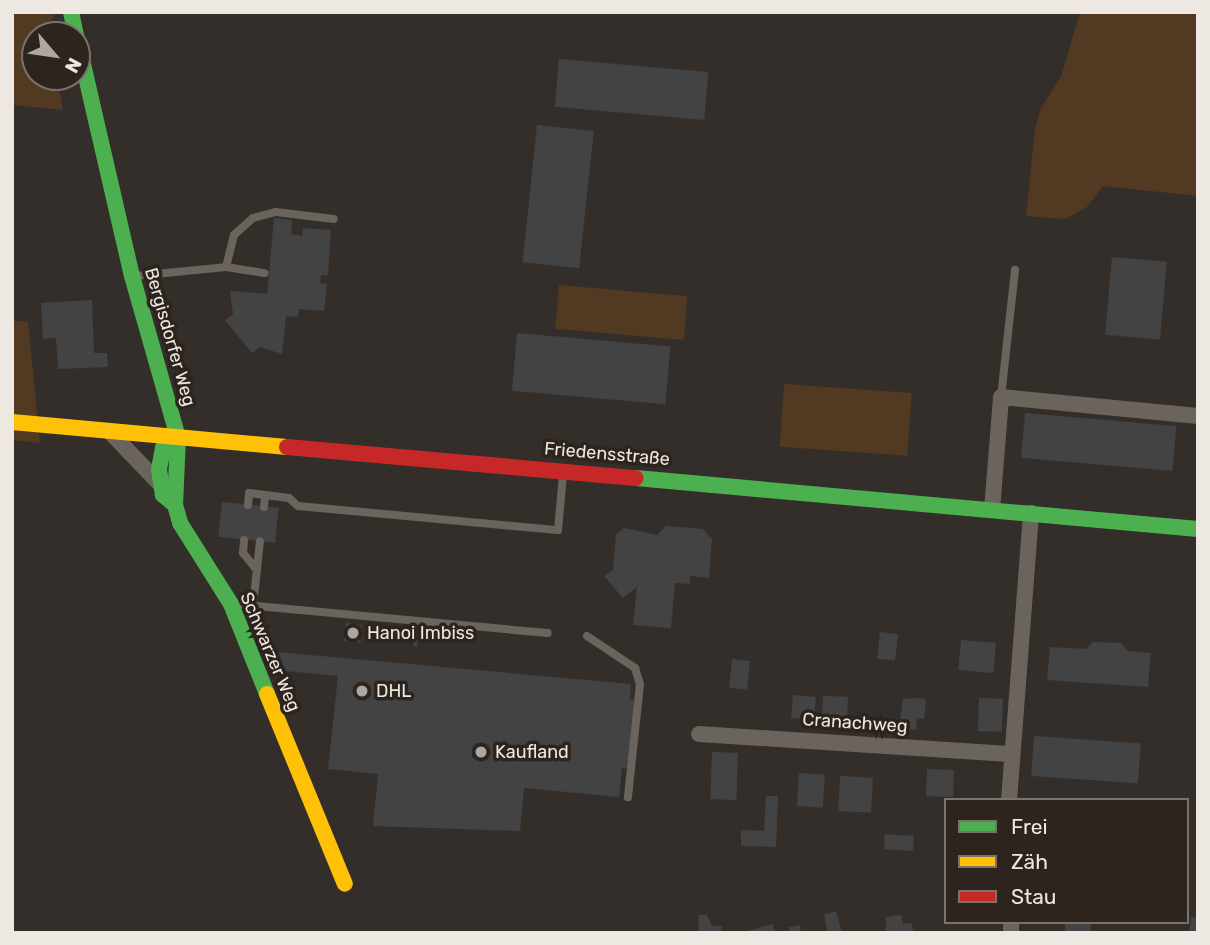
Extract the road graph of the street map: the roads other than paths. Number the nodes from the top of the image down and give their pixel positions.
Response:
1 (89, 91) edge
2 (334, 219) dead end
3 (226, 267) junction
4 (1015, 270) dead end
5 (265, 273) dead end
6 (132, 276) junction
7 (1001, 397) junction
8 (1198, 416) edge
9 (12, 422) edge
10 (109, 431) junction
11 (178, 437) junction
12 (564, 469) junction
13 (159, 483) junction
14 (265, 495) junction
15 (175, 505) junction
16 (248, 505) dead end
17 (264, 507) dead end
18 (992, 510) junction
19 (1031, 513) junction
20 (1198, 529) edge
21 (244, 540) dead end
22 (260, 541) dead end
23 (257, 570) junction
24 (231, 604) junction
25 (253, 606) junction
26 (548, 633) dead end
27 (587, 636) dead end
28 (699, 734) dead end
29 (1009, 754) junction
30 (628, 797) dead end
31 (1009, 798) edge
32 (345, 884) dead end

1 - 6 street, Bergisdorfer Weg
2 - 3 lane
3 - 5 lane
3 - 6 lane
4 - 7 lane
6 - 11 street, Bergisdorfer Weg
7 - 8 street
7 - 18 street
9 - 10 street, Friedensstraße
10 - 11 street, Friedensstraße
10 - 13 street
11 - 12 street, Friedensstraße
11 - 13 street
11 - 15 street, Schwarzer Weg
12 - 14 lane
12 - 18 street, Friedensstraße
13 - 15 street
14 - 16 lane
14 - 17 lane
15 - 24 street, Schwarzer Weg
18 - 19 street, Friedensstraße
19 - 20 street, Friedensstraße
19 - 29 street
21 - 23 lane
22 - 23 lane
23 - 25 lane
24 - 25 lane
24 - 32 street, Schwarzer Weg
25 - 26 lane
27 - 30 lane
28 - 29 street, Cranachweg
29 - 31 street

